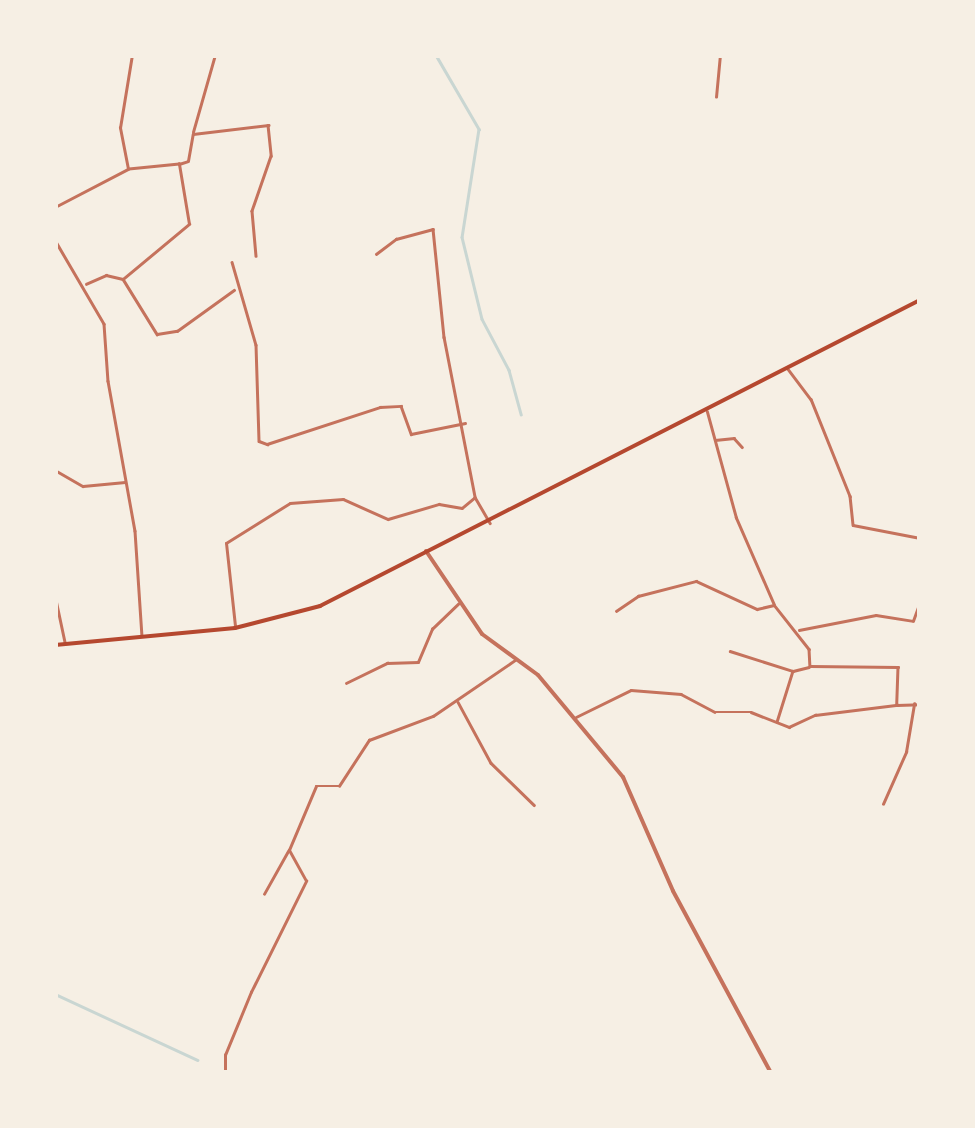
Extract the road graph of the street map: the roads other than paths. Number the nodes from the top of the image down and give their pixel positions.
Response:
1 (132, 55) edge
2 (215, 55) edge
3 (720, 55) edge
4 (716, 97) dead end
5 (193, 134) junction
6 (179, 164) junction
7 (128, 169) junction
8 (55, 206) edge
9 (55, 240) edge
10 (376, 254) dead end
11 (256, 256) dead end
12 (232, 262) dead end
13 (123, 279) junction
14 (86, 284) junction
15 (235, 290) junction
16 (920, 300) edge
17 (788, 369) junction
18 (707, 412) junction
19 (465, 422) junction
20 (714, 440) junction
21 (742, 447) dead end
22 (55, 470) edge
23 (127, 482) junction
24 (475, 497) junction
25 (490, 523) junction
26 (920, 538) edge
27 (426, 551) junction
28 (55, 594) edge
29 (920, 602) edge
30 (458, 604) junction
31 (774, 605) junction
32 (616, 611) dead end
33 (236, 628) junction
34 (798, 630) junction
35 (142, 637) junction
36 (66, 644) junction
37 (55, 645) edge
38 (730, 651) dead end
39 (516, 659) junction
40 (810, 666) junction
41 (793, 671) junction
42 (346, 683) dead end
43 (457, 700) junction
44 (917, 703) edge
45 (897, 705) junction
46 (574, 718) junction
47 (777, 724) junction
48 (534, 804) dead end
49 (883, 804) dead end
50 (290, 850) junction
51 (264, 894) dead end
52 (225, 1073) edge
53 (771, 1073) edge

1 - 7 street
2 - 5 street
3 - 4 street
5 - 6 street
5 - 11 street
6 - 7 street
6 - 13 street
7 - 8 street
9 - 14 street
10 - 19 street
12 - 15 street
13 - 14 street
13 - 15 street
14 - 23 street
15 - 19 street
16 - 17 main road
17 - 18 main road
17 - 26 street
18 - 20 street
18 - 25 main road
19 - 24 street
20 - 21 street
20 - 31 street
22 - 23 street
23 - 35 street
24 - 25 street
24 - 33 street
25 - 27 main road
27 - 30 street
27 - 33 main road
28 - 36 street
29 - 34 street
30 - 39 street
30 - 42 street
31 - 32 street
31 - 34 street
33 - 35 main road
34 - 40 street
35 - 36 main road
36 - 37 main road
38 - 41 street
39 - 43 street
39 - 46 street
40 - 41 street
40 - 45 street
41 - 47 street
43 - 48 street
43 - 50 street
44 - 45 street
44 - 49 street
45 - 47 street
46 - 47 street
46 - 53 street
50 - 51 street
50 - 52 street

